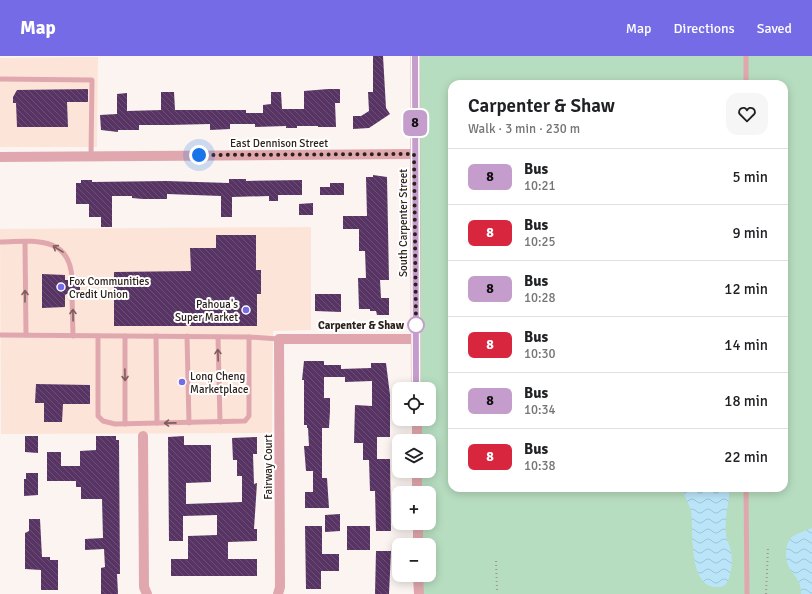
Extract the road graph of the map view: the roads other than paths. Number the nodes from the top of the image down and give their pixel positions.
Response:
1 (415, 56) edge
2 (746, 56) edge
3 (0, 79) edge
4 (746, 80) edge
5 (414, 154) junction
6 (91, 156) junction
7 (0, 157) edge
8 (0, 242) edge
9 (25, 242) junction
10 (72, 280) dead end
11 (72, 295) dead end
12 (0, 335) edge
13 (26, 336) junction
14 (73, 336) junction
15 (98, 336) junction
16 (125, 336) junction
17 (156, 336) junction
18 (187, 336) junction
19 (218, 337) junction
20 (249, 337) junction
21 (279, 339) junction
22 (416, 339) junction
23 (416, 382) edge
24 (220, 422) junction
25 (157, 423) junction
26 (188, 423) junction
27 (125, 424) junction
28 (142, 424) junction
29 (143, 436) joint
30 (746, 492) edge
31 (418, 582) edge
32 (147, 594) edge
33 (278, 594) edge
34 (419, 594) edge
35 (747, 594) edge

1 - 5 street, South Carpenter Street
2 - 4 lane
3 - 6 lane
5 - 6 street, East Dennison Street
5 - 22 street, South Carpenter Street
6 - 7 street, East Dennison Street
8 - 9 lane
10 -> 9 lane
13 -> 9 lane
14 -> 11 lane
12 - 13 lane
13 - 14 lane
14 - 15 lane
15 - 16 lane
15 - 27 lane
16 - 17 lane
16 -> 27 lane
17 - 18 lane
17 - 25 lane
18 - 19 lane
18 - 26 lane
19 - 20 lane
24 -> 19 lane
20 - 21 lane
20 - 24 lane
21 - 22 street
21 - 33 street, Fairway Court
22 - 23 street, South Carpenter Street
24 - 26 lane
26 -> 25 lane
25 - 28 lane
27 - 28 lane
28 - 29 lane
29 - 32 street
30 - 35 lane
31 - 34 street

